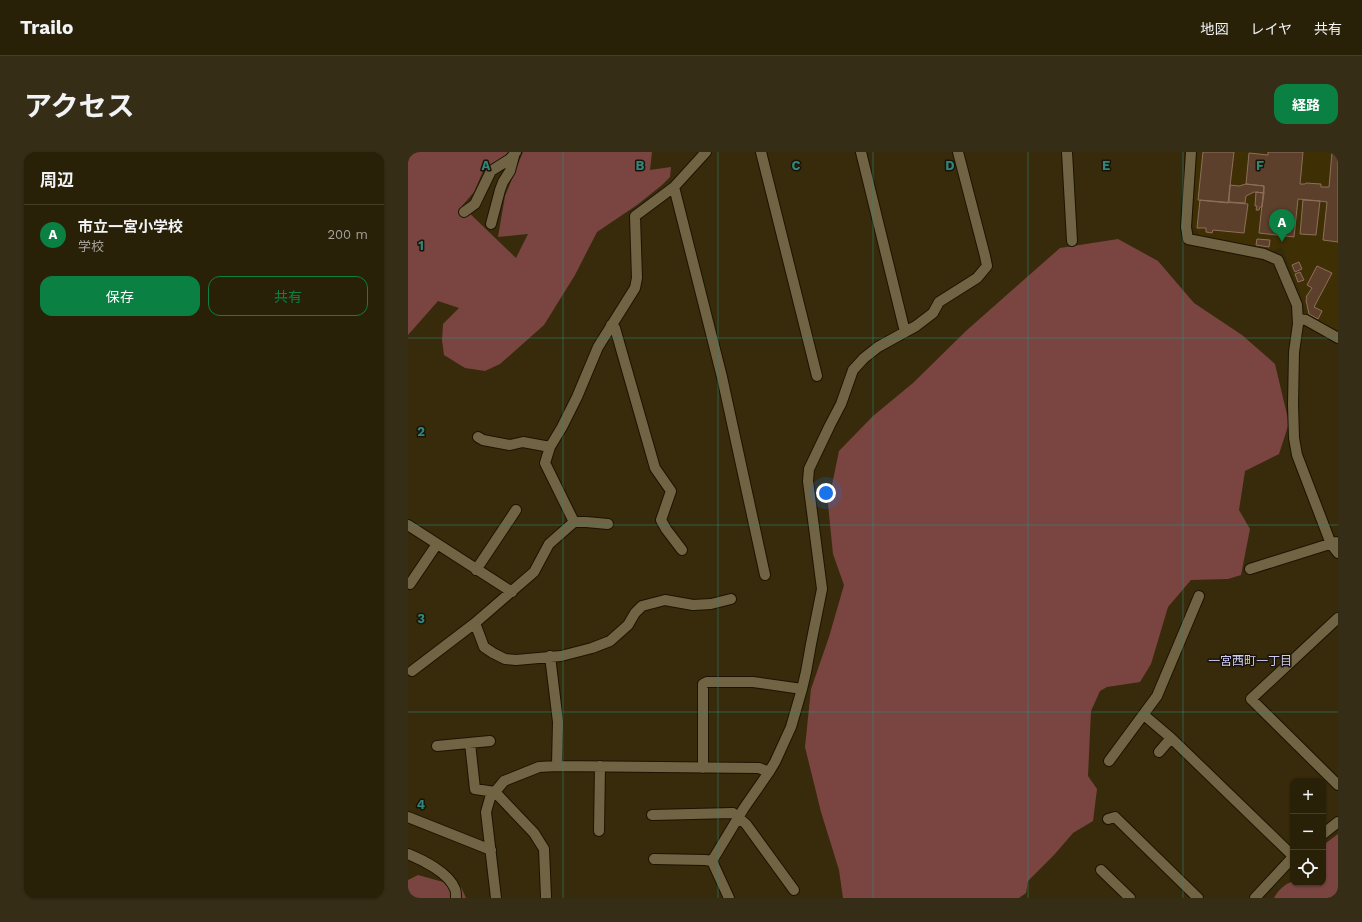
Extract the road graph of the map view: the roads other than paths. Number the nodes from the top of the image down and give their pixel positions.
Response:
1 (706, 152) edge
2 (761, 152) edge
3 (861, 152) edge
4 (958, 152) edge
5 (1067, 152) edge
6 (1192, 152) edge
7 (515, 154) edge
8 (674, 187) junction
9 (464, 212) dead end
10 (491, 224) dead end
11 (1072, 241) dead end
12 (1298, 319) junction
13 (611, 325) junction
14 (905, 332) junction
15 (1338, 338) edge
16 (817, 376) dead end
17 (478, 437) dead end
18 (550, 447) junction
19 (516, 510) dead end
20 (574, 522) junction
21 (608, 524) dead end
22 (408, 525) edge
23 (1335, 543) edge
24 (437, 544) junction
25 (682, 550) dead end
26 (1338, 553) edge
27 (1250, 569) dead end
28 (476, 570) junction
29 (765, 575) dead end
30 (410, 584) dead end
31 (512, 592) junction
32 (1198, 596) dead end
33 (731, 600) dead end
34 (1338, 618) edge
35 (475, 623) junction
36 (550, 656) junction
37 (412, 671) dead end
38 (802, 689) junction
39 (1144, 715) junction
40 (1170, 738) junction
41 (490, 742) dead end
42 (470, 743) junction
43 (436, 746) dead end
44 (1158, 752) dead end
45 (1109, 761) dead end
46 (556, 766) junction
47 (600, 766) junction
48 (703, 768) junction
49 (769, 772) junction
50 (1338, 785) edge
51 (495, 792) junction
52 (652, 815) dead end
53 (408, 817) edge
54 (739, 817) junction
55 (1108, 819) dead end
56 (1338, 822) edge
57 (599, 831) dead end
58 (1326, 832) edge
59 (490, 850) junction
60 (408, 854) edge
61 (1290, 854) edge
62 (654, 859) dead end
63 (1290, 860) edge
64 (712, 861) junction
65 (1101, 870) dead end
66 (794, 890) dead end
67 (546, 897) dead end
68 (456, 898) edge
69 (496, 898) edge
70 (729, 898) edge
71 (1130, 898) edge
72 (1198, 898) edge
73 (1255, 898) edge

1 - 8 street
2 - 16 street
3 - 14 street
4 - 14 street
5 - 11 street
6 - 12 street
7 - 9 street
7 - 10 street
8 - 13 street
8 - 29 street
12 - 15 street
12 - 23 street
13 - 18 street
13 - 25 street
14 - 38 street
17 - 18 street
18 - 20 street
19 - 28 street
20 - 21 street
20 - 31 street
22 - 24 street
23 - 26 street
23 - 27 street
24 - 28 street
24 - 30 street
28 - 31 street
31 - 35 street
32 - 39 street
33 - 36 street
34 - 50 street
35 - 36 street
35 - 37 street
36 - 46 street
38 - 48 street
38 - 49 street
39 - 40 street
39 - 45 street
40 - 44 street
40 - 61 street
41 - 42 street
42 - 43 street
42 - 51 street
46 - 47 street
46 - 51 street
47 - 48 street
47 - 57 street
48 - 49 street
49 - 54 street
51 - 59 street
51 - 67 street
52 - 54 street
53 - 59 street
54 - 64 street
54 - 66 street
55 - 72 street
56 - 58 street
59 - 69 street
60 - 68 street
62 - 64 street
63 - 73 street
64 - 70 street
65 - 71 street

